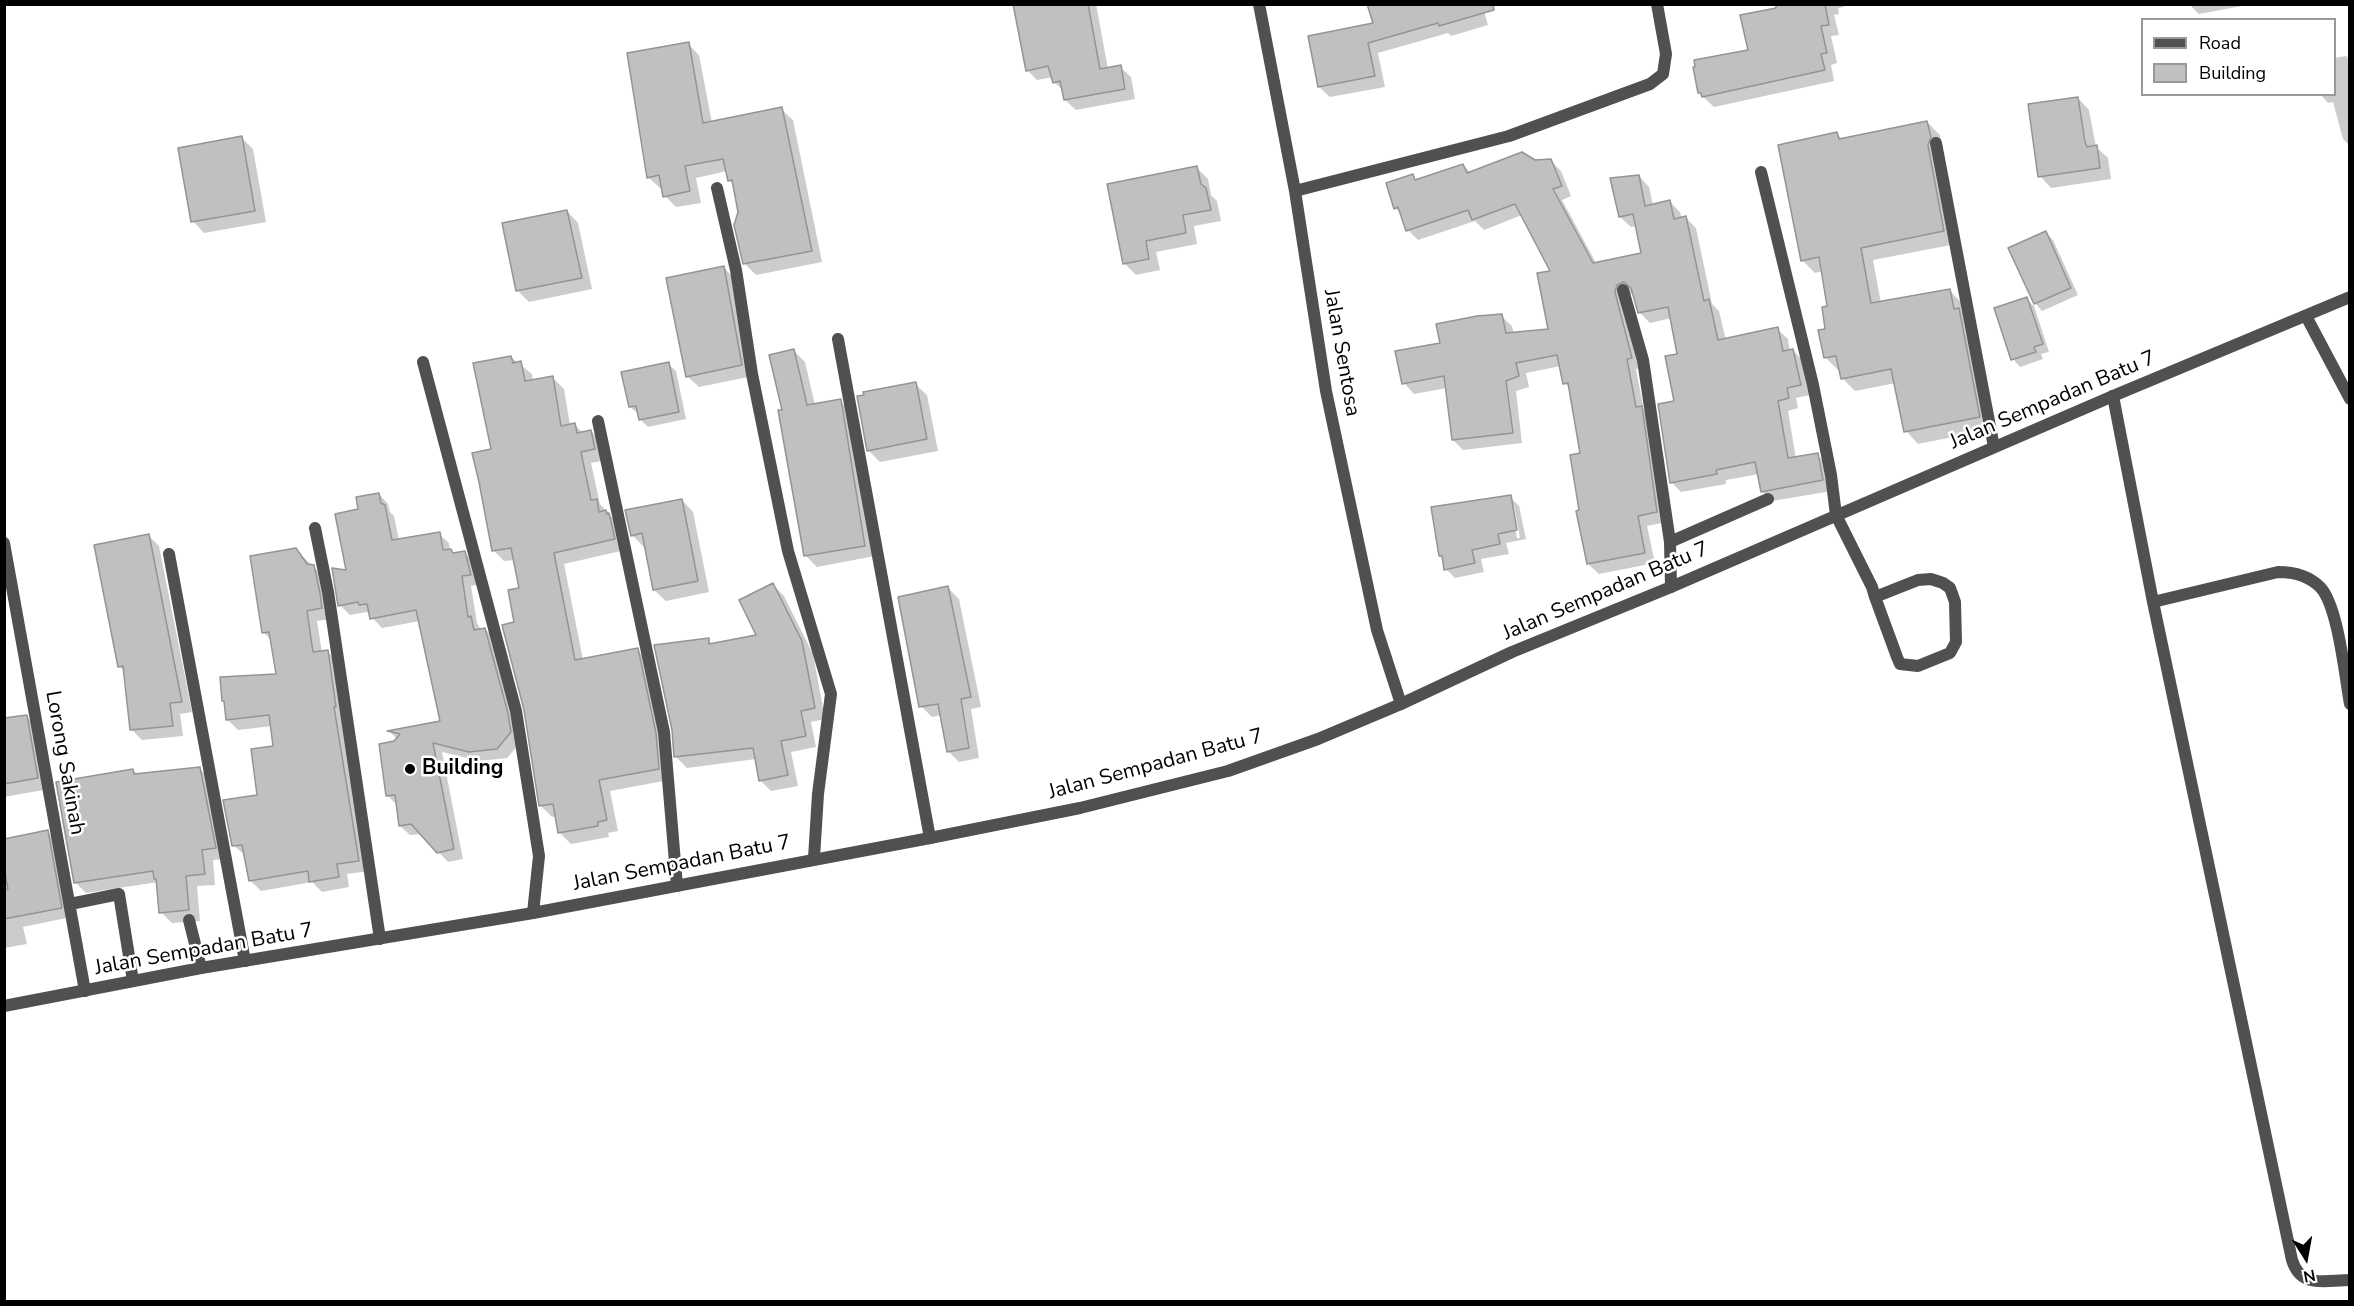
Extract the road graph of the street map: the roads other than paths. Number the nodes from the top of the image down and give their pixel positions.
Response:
1 (1259, 4) edge
2 (1657, 4) edge
3 (1936, 142) dead end
4 (1761, 172) dead end
5 (717, 188) dead end
6 (1295, 191) junction
7 (1623, 290) dead end
8 (2349, 297) edge
9 (2306, 316) junction
10 (838, 339) dead end
11 (423, 362) dead end
12 (2113, 396) junction
13 (2349, 399) edge
14 (598, 422) dead end
15 (1994, 447) junction
16 (1768, 499) dead end
17 (1836, 515) junction
18 (315, 528) dead end
19 (1670, 542) junction
20 (4, 543) edge
21 (169, 554) dead end
22 (1671, 587) junction
23 (1875, 597) junction
24 (2152, 602) junction
25 (1401, 704) junction
26 (2349, 704) edge
27 (930, 838) junction
28 (814, 858) junction
29 (677, 886) junction
30 (70, 904) junction
31 (533, 913) junction
32 (189, 920) dead end
33 (380, 939) junction
34 (245, 961) junction
35 (201, 969) junction
36 (133, 981) junction
37 (85, 991) junction
38 (4, 1006) edge
39 (2349, 1280) edge

1 - 6 street, Jalan Sentosa
2 - 6 street
3 - 15 street
4 - 17 street
5 - 28 street
6 - 25 street, Jalan Sentosa
7 - 19 street
8 - 9 street, Jalan Sempadan Batu 7
9 - 12 street, Jalan Sempadan Batu 7
9 - 13 street
10 - 27 street
11 - 31 street
12 - 15 street, Jalan Sempadan Batu 7
12 - 24 street
14 - 29 street
15 - 17 street, Jalan Sempadan Batu 7
16 - 19 street
17 - 22 street, Jalan Sempadan Batu 7
17 - 23 street
18 - 33 street
19 - 22 street
20 - 30 street, Lorong Sakinah
21 - 34 street
22 - 25 street, Jalan Sempadan Batu 7
23 - 23 street
24 - 26 street
24 - 39 street
25 - 27 street, Jalan Sempadan Batu 7
27 - 28 street, Jalan Sempadan Batu 7
28 - 29 street, Jalan Sempadan Batu 7
29 - 31 street, Jalan Sempadan Batu 7
30 - 36 street
30 - 37 street, Lorong Sakinah
31 - 33 street, Jalan Sempadan Batu 7
32 - 35 street
33 - 34 street, Jalan Sempadan Batu 7
34 - 35 street, Jalan Sempadan Batu 7
35 - 36 street, Jalan Sempadan Batu 7
36 - 37 street, Jalan Sempadan Batu 7
37 - 38 street, Jalan Sempadan Batu 7

